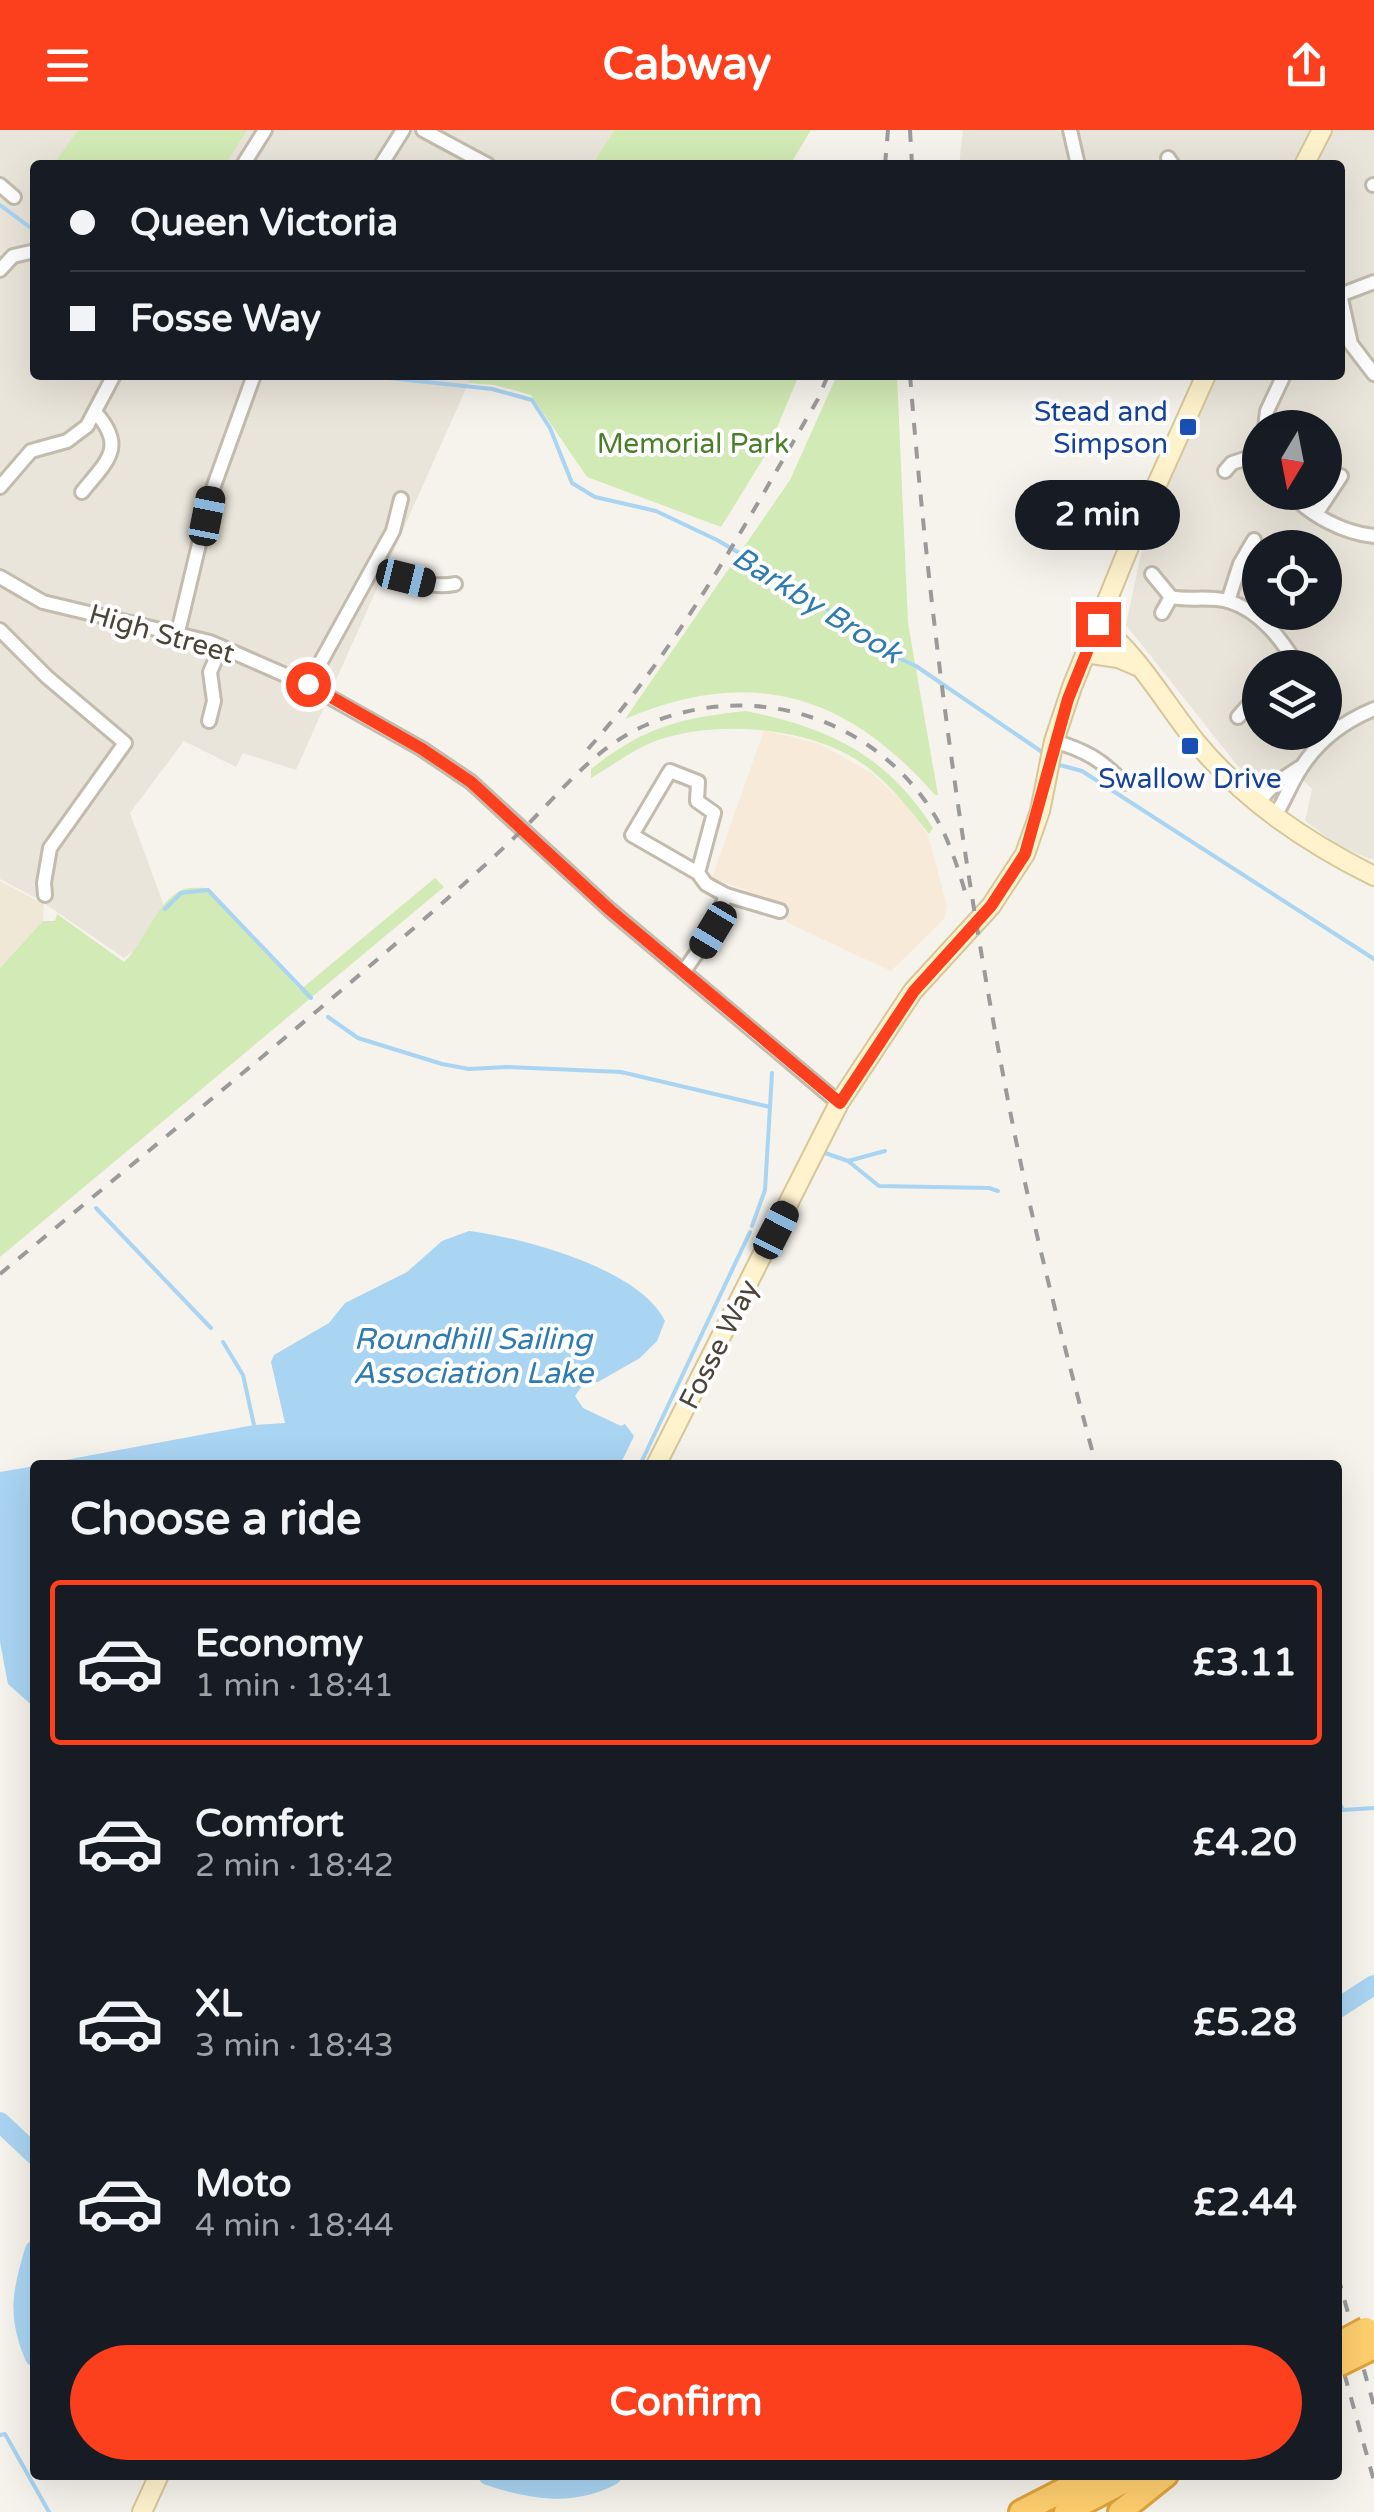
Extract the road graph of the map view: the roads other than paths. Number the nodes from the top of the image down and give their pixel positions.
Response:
1 (265, 130) edge
2 (403, 130) edge
3 (423, 130) edge
4 (1070, 130) edge
5 (1322, 130) edge
6 (246, 160) edge
7 (385, 160) edge
8 (479, 160) edge
9 (1077, 160) edge
10 (1307, 160) edge
11 (0, 185) edge
12 (14, 196) dead end
13 (30, 250) edge
14 (3, 265) edge
15 (1374, 282) edge
16 (1345, 293) edge
17 (1345, 334) edge
18 (1374, 374) edge
19 (111, 380) edge
20 (252, 380) edge
21 (1204, 380) edge
22 (1282, 380) edge
23 (1266, 410) edge
24 (95, 412) junction
25 (1242, 460) edge
26 (1225, 471) dead end
27 (85, 481) dead end
28 (0, 487) edge
29 (402, 499) dead end
30 (1311, 510) edge
31 (1319, 510) edge
32 (1316, 514) junction
33 (1374, 536) edge
34 (1242, 563) edge
35 (375, 564) junction
36 (1152, 574) dead end
37 (455, 584) dead end
38 (3, 585) edge
39 (1170, 596) junction
40 (1228, 601) junction
41 (1162, 613) dead end
42 (1098, 624) junction
43 (0, 630) edge
44 (178, 632) junction
45 (221, 646) junction
46 (1286, 650) edge
47 (1086, 652) junction
48 (1140, 668) junction
49 (308, 684) junction
50 (1242, 703) edge
51 (1374, 709) edge
52 (1238, 717) dead end
53 (209, 721) dead end
54 (1342, 725) edge
55 (1316, 750) edge
56 (1051, 753) junction
57 (1301, 766) junction
58 (1123, 784) dead end
59 (1257, 803) junction
60 (1274, 816) junction
61 (698, 873) junction
62 (1374, 876) edge
63 (46, 895) dead end
64 (726, 895) junction
65 (780, 911) dead end
66 (684, 971) junction
67 (840, 1103) junction
68 (659, 1460) edge
69 (1372, 2337) edge
70 (1342, 2343) edge
71 (1342, 2363) edge
72 (157, 2480) edge
73 (1083, 2480) edge
74 (1127, 2480) edge
75 (1160, 2480) edge
76 (142, 2512) edge
77 (1021, 2512) edge
78 (1066, 2512) edge
79 (1120, 2512) edge

1 - 6 street
2 - 7 street
3 - 8 street
4 - 9 street
5 - 10 street
11 - 12 street
13 - 14 street
15 - 16 street
17 - 18 street
19 - 24 street
20 - 44 street
21 - 42 street, Fosse Way
22 - 23 street
24 - 27 street
24 - 28 street
25 - 26 street
29 - 35 street
30 - 32 street
31 - 32 street
32 - 33 street
34 - 40 street
35 - 37 street
35 - 49 street
36 - 39 street
38 - 44 street, High Street
39 - 40 street
39 - 41 street
40 - 46 street
42 - 47 street, Fosse Way
42 - 48 street
43 - 63 street
44 - 45 street, High Street
45 - 49 street, High Street
45 - 53 street
47 - 48 street
47 - 56 street, Fosse Way
48 - 59 street
49 - 66 street, High Street
50 - 52 street
51 - 54 street
55 - 57 street
56 - 58 street
56 - 67 street, Fosse Way
57 - 59 street
57 - 60 street
59 - 60 street
60 - 62 street
61 - 61 street
61 - 64 street
64 - 65 street
64 - 66 street
66 - 67 street, High Street
67 - 68 street, Fosse Way
69 - 70 highway, bridge
69 - 71 highway, bridge
72 - 76 street
73 - 77 highway
74 - 78 highway
75 - 79 highway

